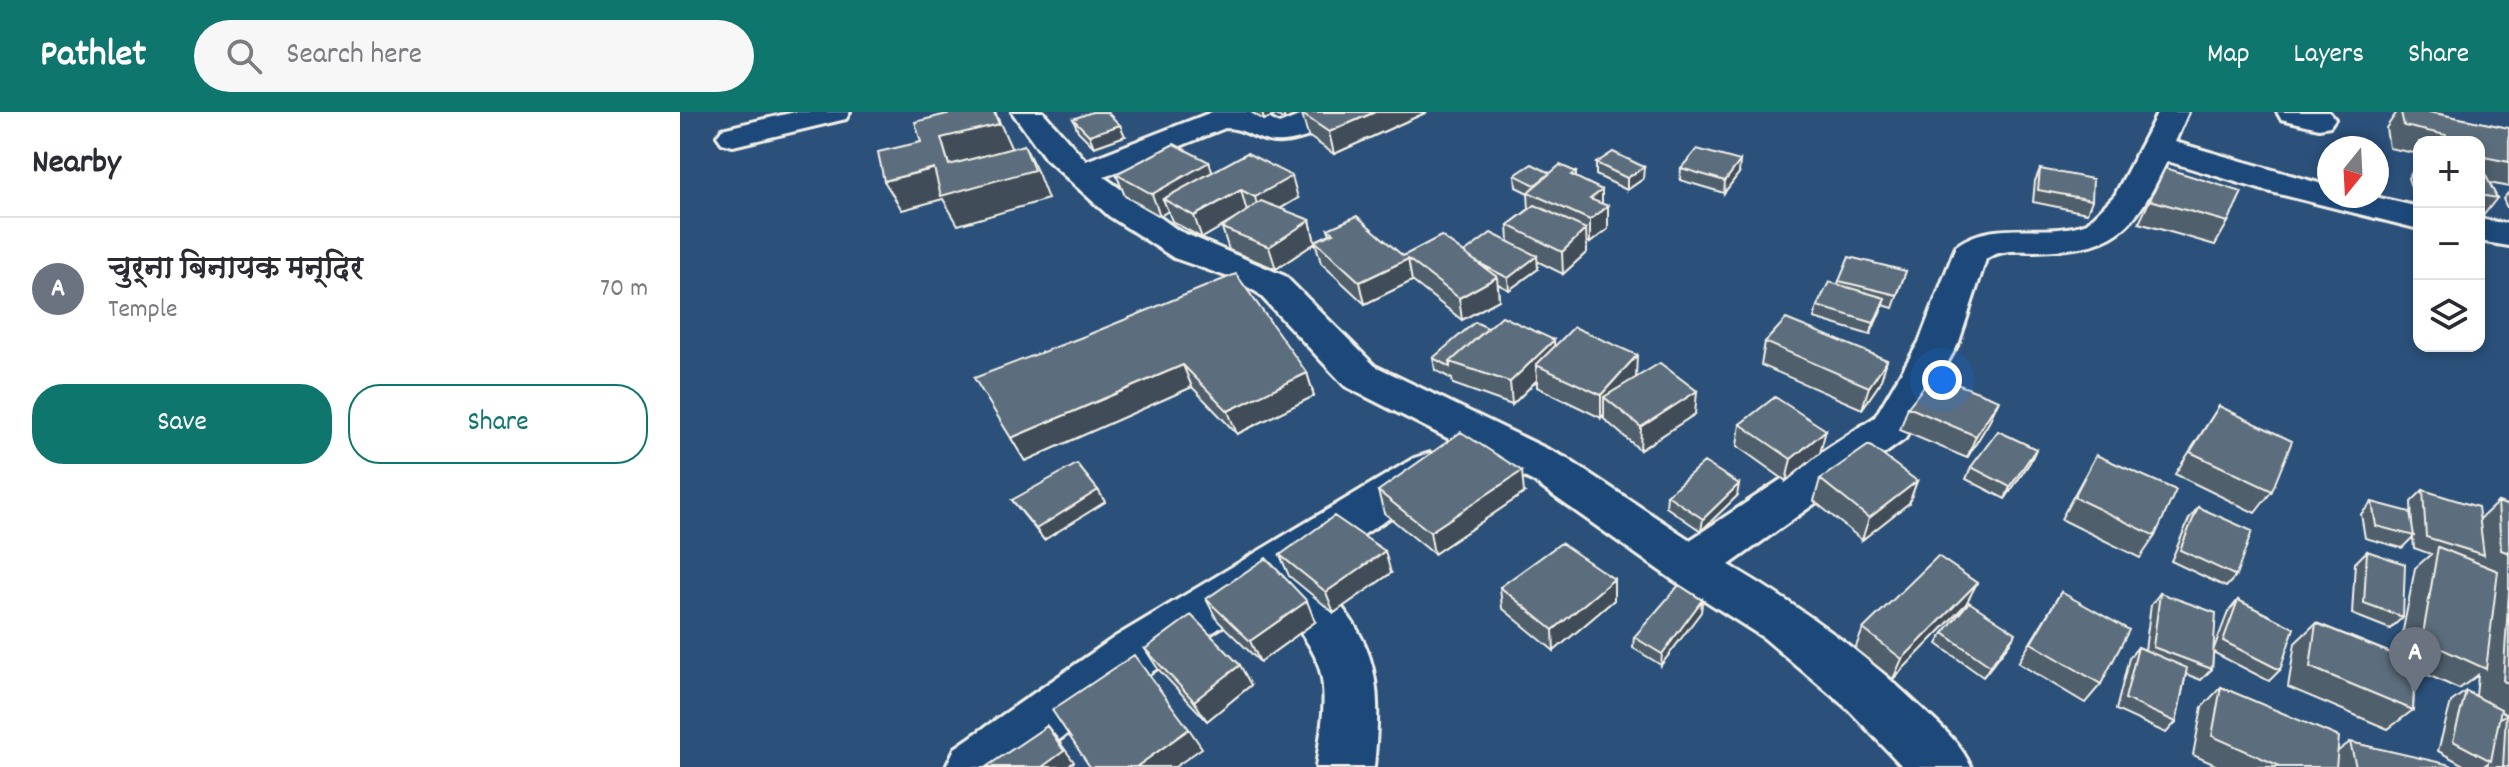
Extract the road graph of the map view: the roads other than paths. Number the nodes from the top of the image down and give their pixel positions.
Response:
1 (835, 112) edge
2 (1027, 112) edge
3 (1337, 112) edge
4 (2165, 129) edge
5 (733, 136) dead end
6 (1082, 174) junction
7 (2413, 217) edge
8 (2485, 231) edge
9 (2509, 235) edge
10 (1484, 437) junction
11 (1272, 566) junction
12 (1690, 566) junction
13 (975, 767) edge
14 (1345, 767) edge
15 (1942, 767) edge

1 - 5 street
2 - 6 street
3 - 6 street
4 - 7 street
4 - 12 street
6 - 10 street
8 - 9 street
10 - 11 street
10 - 12 street
11 - 13 street
11 - 14 street
12 - 15 street

